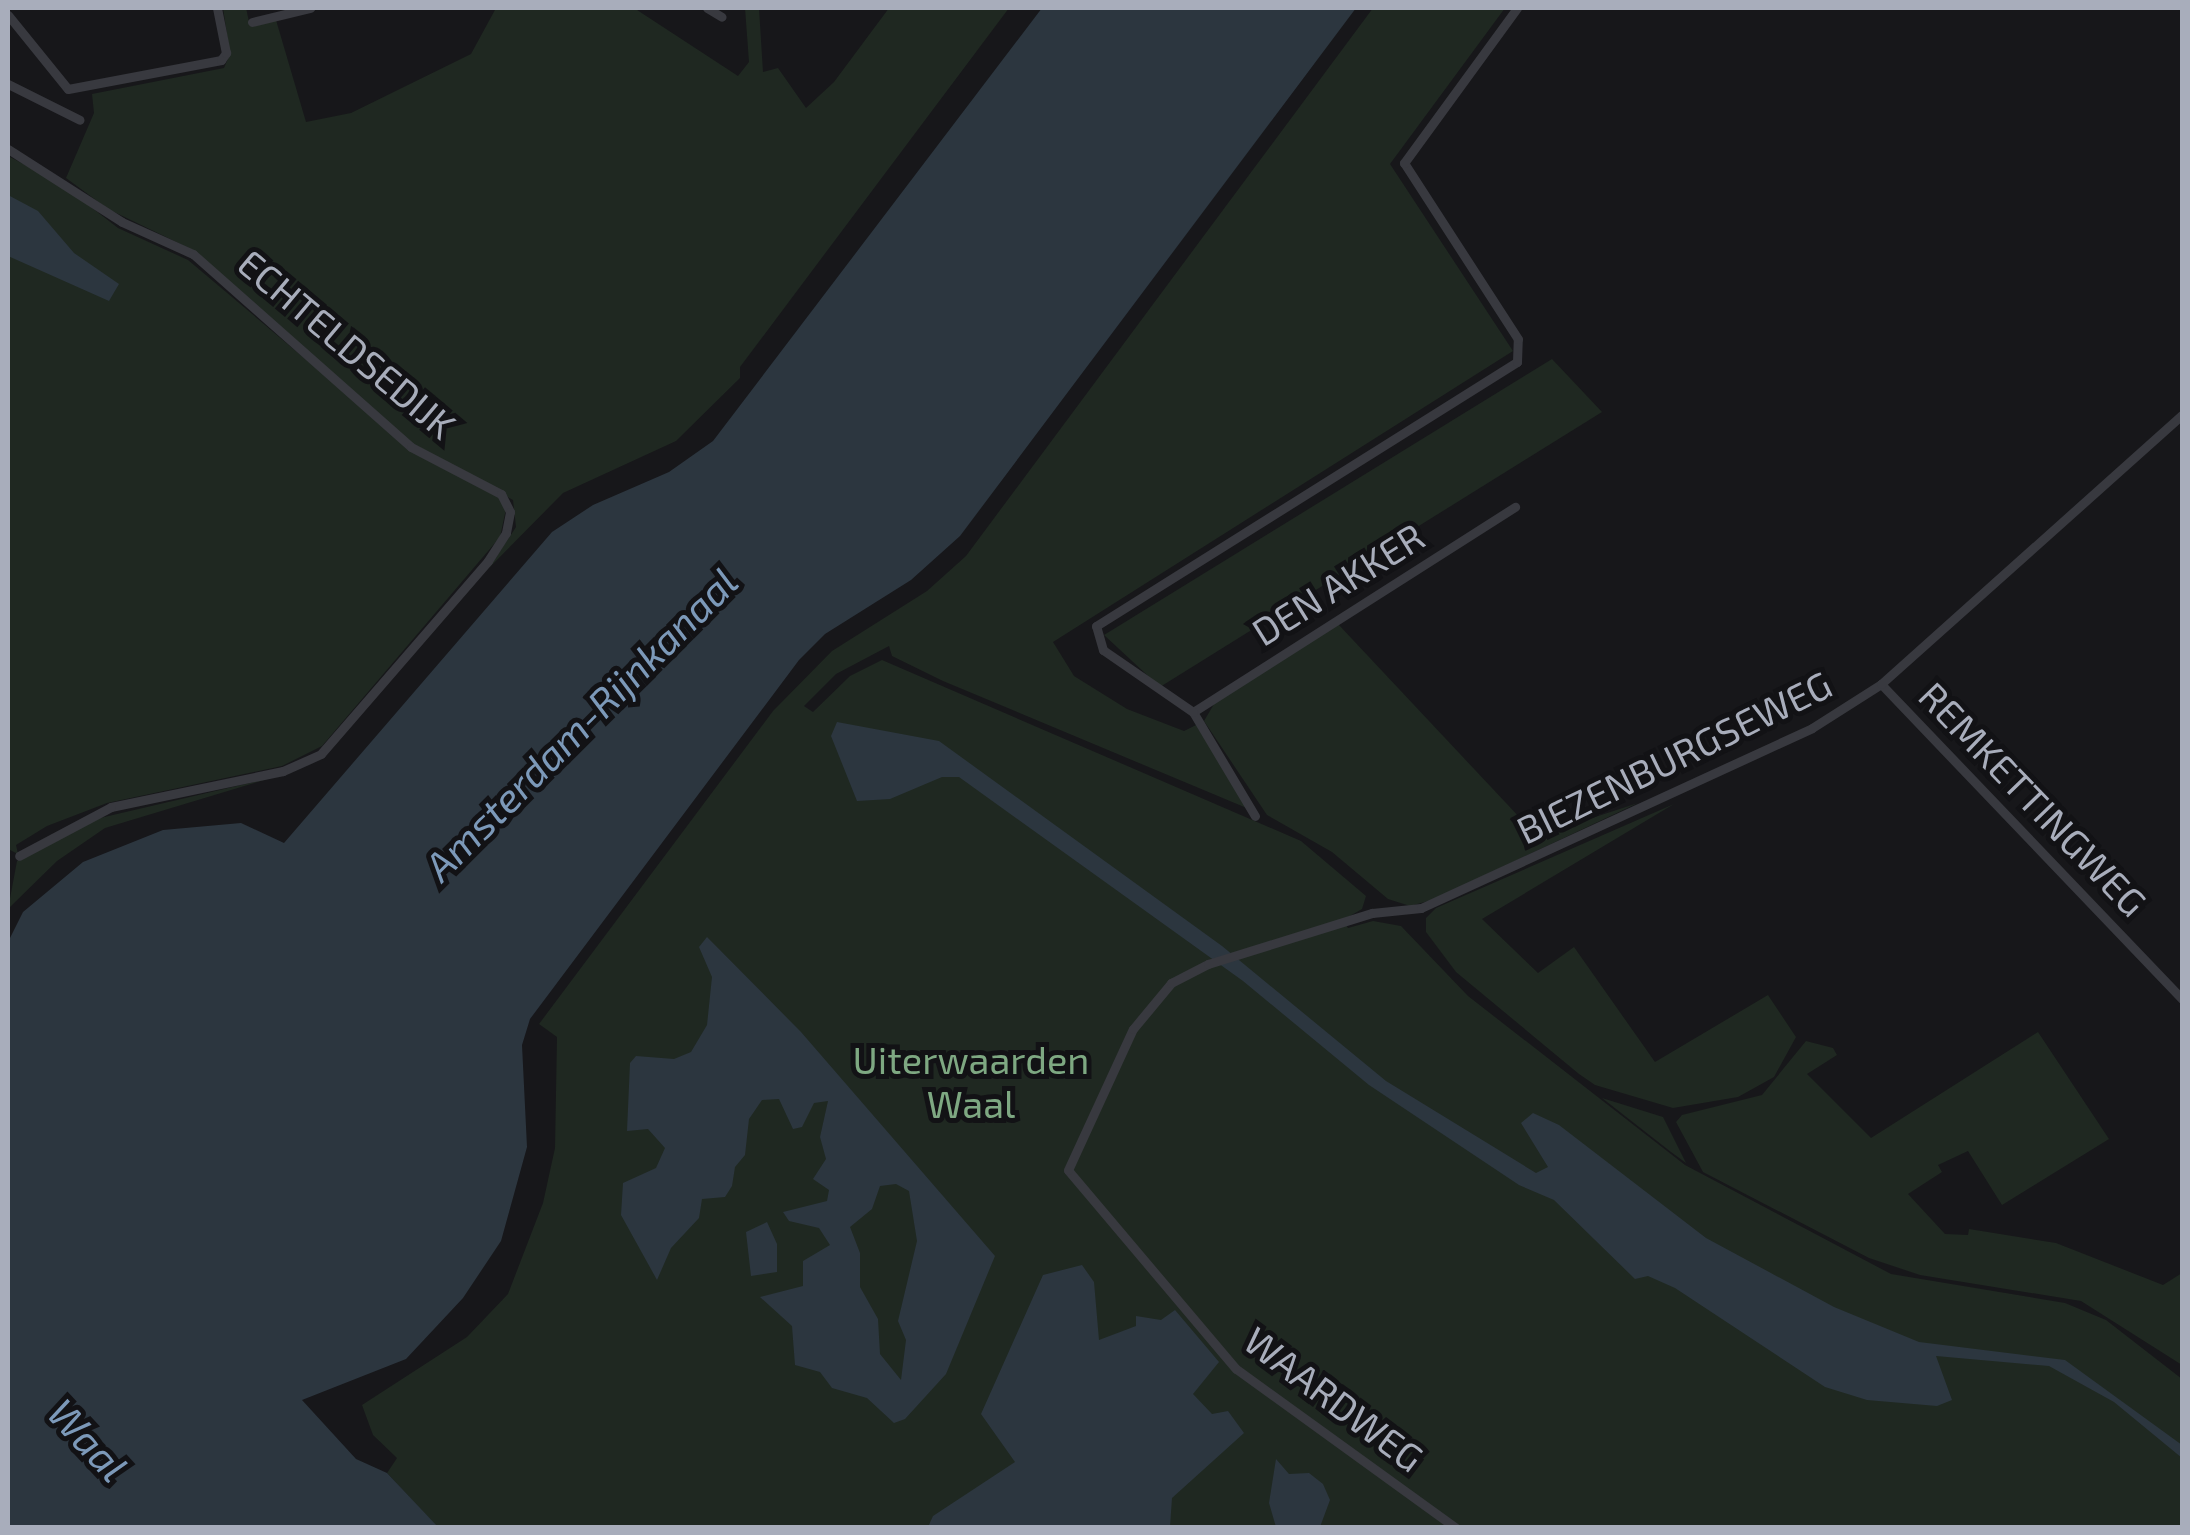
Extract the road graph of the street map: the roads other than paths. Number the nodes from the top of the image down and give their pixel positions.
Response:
1 (217, 8) edge
2 (310, 8) edge
3 (707, 8) edge
4 (1517, 8) edge
5 (8, 15) edge
6 (722, 18) dead end
7 (252, 22) dead end
8 (12, 28) edge
9 (8, 84) edge
10 (80, 120) dead end
11 (8, 149) edge
12 (2182, 415) edge
13 (1515, 507) dead end
14 (1881, 684) junction
15 (1193, 712) junction
16 (1255, 816) dead end
17 (19, 856) dead end
18 (2182, 999) edge
19 (1068, 1170) joint
20 (1456, 1528) edge

1 - 8 street
2 - 7 street
3 - 6 street
4 - 15 street
5 - 8 street
9 - 10 street
11 - 17 street, ECHTELDSEDIJK
12 - 14 street, BIEZENBURGSEWEG
13 - 15 street, DEN AKKER
14 - 18 street, REMKETTINGWEG
14 - 19 street, BIEZENBURGSEWEG
15 - 16 street
19 - 20 street, WAARDWEG

